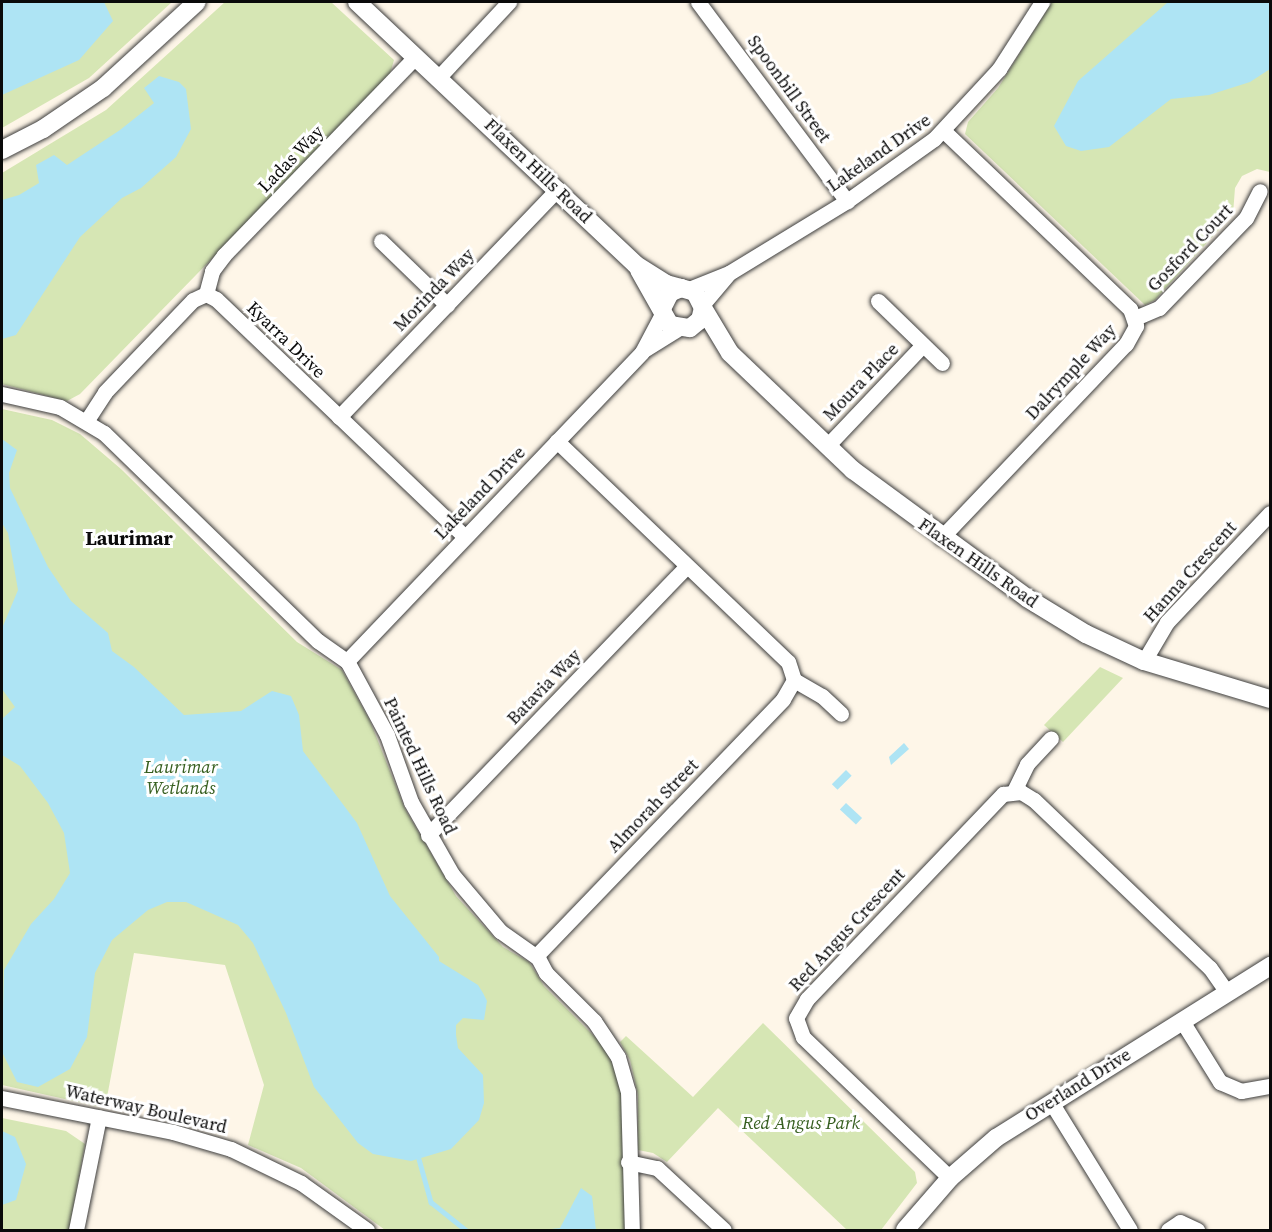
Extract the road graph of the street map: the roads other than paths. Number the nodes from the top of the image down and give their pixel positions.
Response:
1 (197, 2) edge
2 (357, 2) edge
3 (509, 2) edge
4 (698, 2) edge
5 (1042, 2) edge
6 (416, 57) junction
7 (439, 77) junction
8 (944, 131) junction
9 (2, 150) edge
10 (558, 189) junction
11 (1260, 191) dead end
12 (847, 201) junction
13 (381, 241) dead end
14 (636, 266) junction
15 (729, 273) junction
16 (685, 288) junction
17 (206, 294) junction
18 (878, 301) dead end
19 (447, 305) junction
20 (703, 306) junction
21 (662, 311) junction
22 (1135, 318) junction
23 (680, 329) junction
24 (923, 345) junction
25 (642, 352) junction
26 (730, 353) junction
27 (942, 363) dead end
28 (2, 394) edge
29 (339, 417) junction
30 (87, 420) junction
31 (557, 441) junction
32 (826, 446) junction
33 (1270, 513) edge
34 (465, 537) junction
35 (941, 538) junction
36 (687, 566) junction
37 (347, 661) junction
38 (1144, 661) junction
39 (794, 680) junction
40 (1270, 699) edge
41 (841, 714) dead end
42 (1051, 738) dead end
43 (1014, 791) junction
44 (428, 835) junction
45 (536, 956) junction
46 (1270, 966) edge
47 (1227, 992) junction
48 (1182, 1021) junction
49 (1270, 1086) edge
50 (2, 1098) edge
51 (1051, 1102) junction
52 (99, 1117) junction
53 (628, 1162) junction
54 (950, 1178) junction
55 (76, 1230) edge
56 (367, 1230) edge
57 (632, 1230) edge
58 (724, 1230) edge
59 (905, 1230) edge
60 (1130, 1230) edge
61 (1168, 1230) edge
62 (1197, 1230) edge

1 - 9 street
2 - 6 street, Flaxen Hills Road
3 - 7 street
4 - 12 street, Spoonbill Street
5 - 8 street, Lakeland Drive
6 - 7 street, Flaxen Hills Road
6 - 17 street, Ladas Way
7 - 10 street, Flaxen Hills Road
8 - 12 street, Lakeland Drive
8 - 22 street, Dalrymple Way
10 - 14 street, Flaxen Hills Road
10 - 19 street, Morinda Way
11 - 22 street, Gosford Court
12 - 15 street, Lakeland Drive
13 - 19 street
14 - 16 street, Flaxen Hills Road
14 - 21 street, Flaxen Hills Road
15 - 16 street, Lakeland Drive
15 - 20 street, Lakeland Drive
16 - 20 street
16 - 21 street
17 - 29 street, Kyarra Drive
17 - 30 street
18 - 24 street, Moura Place
19 - 29 street, Morinda Way
20 - 23 street
20 - 26 street, Flaxen Hills Road
21 - 23 street
21 - 25 street, Lakeland Drive
22 - 35 street, Dalrymple Way
23 - 25 street, Lakeland Drive
23 - 26 street, Flaxen Hills Road
24 - 27 street, Moura Place
24 - 32 street, Moura Place
25 - 31 street, Lakeland Drive
26 - 32 street, Flaxen Hills Road
28 - 30 street, Painted Hills Road
29 - 34 street, Kyarra Drive
30 - 37 street, Painted Hills Road
31 - 34 street, Lakeland Drive
31 - 36 street
32 - 35 street, Flaxen Hills Road
33 - 38 street, Hanna Crescent
34 - 37 street, Lakeland Drive
35 - 38 street, Flaxen Hills Road
36 - 39 street
36 - 44 street, Batavia Way
37 - 44 street, Painted Hills Road
38 - 40 street, Flaxen Hills Road
39 - 41 street
39 - 45 street, Almorah Street
42 - 43 street, Red Angus Crescent
43 - 47 street
43 - 54 street, Red Angus Crescent
44 - 45 street, Painted Hills Road
45 - 53 street, Painted Hills Road
46 - 47 street, Overland Drive
47 - 48 street, Overland Drive
48 - 49 street
48 - 51 street, Overland Drive
50 - 52 street, Waterway Boulevard
51 - 54 street, Overland Drive
51 - 60 street
52 - 55 street
52 - 56 street, Waterway Boulevard
53 - 57 street, Painted Hills Road
53 - 58 street
54 - 59 street, Overland Drive
61 - 62 street

